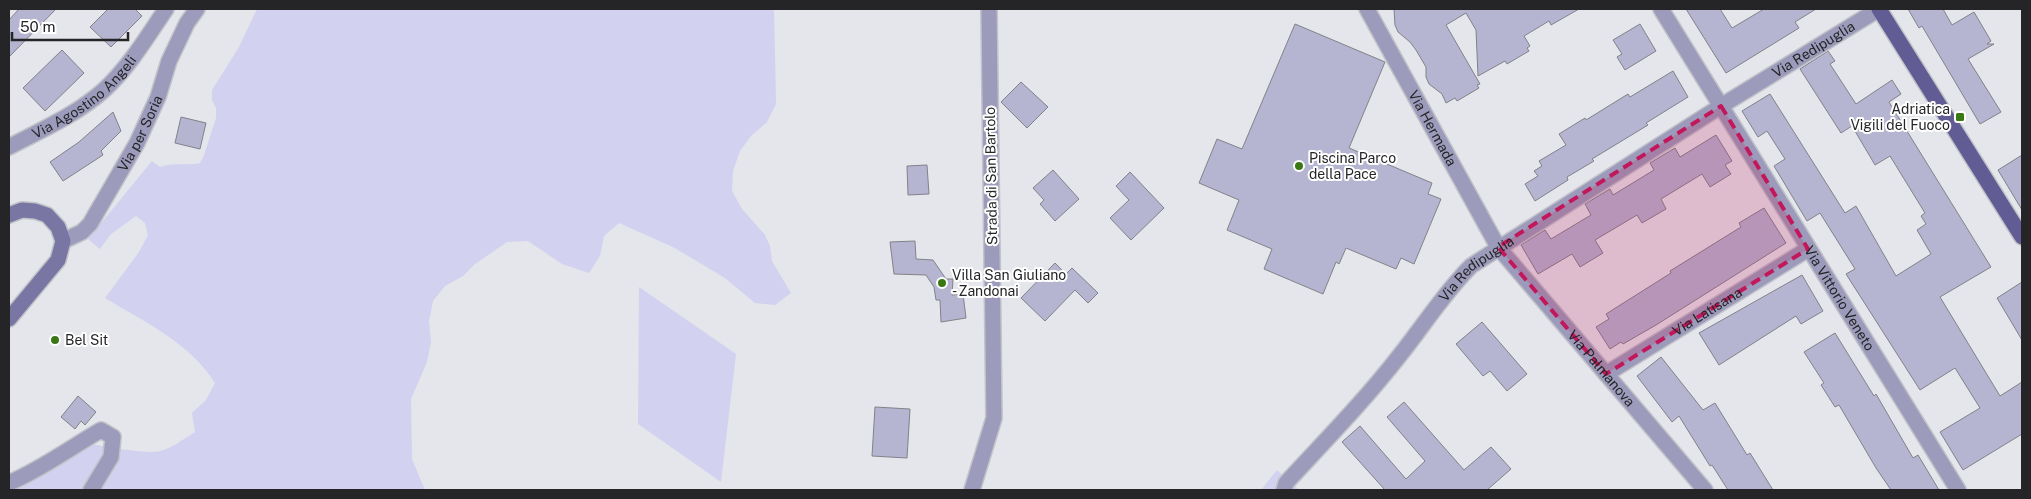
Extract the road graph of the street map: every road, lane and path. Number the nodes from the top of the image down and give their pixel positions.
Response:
1 (166, 9) edge
2 (197, 9) edge
3 (989, 9) edge
4 (1367, 9) edge
5 (1661, 9) edge
6 (1879, 9) edge
7 (1722, 106) junction
8 (9, 147) edge
9 (9, 215) edge
10 (2022, 237) edge
11 (63, 241) junction
12 (1498, 248) junction
13 (1808, 249) junction
14 (9, 319) edge
15 (1606, 374) junction
16 (9, 483) edge
17 (91, 490) edge
18 (972, 490) edge
19 (1284, 490) edge
20 (1704, 490) edge
21 (1958, 490) edge

1 - 8 street, Via Agostino Angeli
2 - 11 street, Via per Soria
3 - 18 street, Strada di San Bartolo
4 - 12 street, Via Hermada
5 - 7 street
6 - 7 street, Via Redipuglia
6 - 10 main road
7 - 12 street, Via Redipuglia
7 - 13 street, Via Vittorio Veneto
9 - 11 street
11 - 14 street
12 - 15 street, Via Palmanova
12 - 19 street, Via Redipuglia
13 - 15 street, Via Latisana
13 - 21 street, Via Vittorio Veneto
15 - 20 street, Via Palmanova
16 - 17 street

